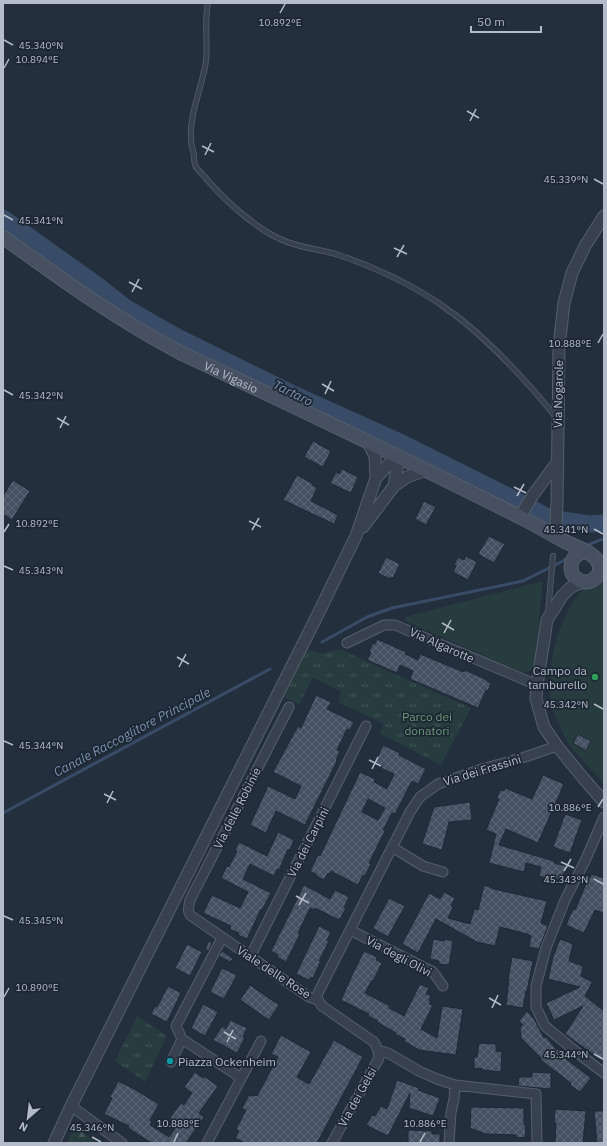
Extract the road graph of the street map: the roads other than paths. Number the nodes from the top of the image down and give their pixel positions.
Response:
1 (208, 3) edge
2 (604, 216) edge
3 (3, 237) edge
4 (558, 419) junction
5 (368, 442) junction
6 (399, 457) junction
7 (426, 470) junction
8 (376, 478) junction
9 (552, 478) junction
10 (394, 486) junction
11 (522, 514) junction
12 (356, 536) junction
13 (554, 537) junction
14 (597, 557) edge
15 (553, 558) dead end
16 (582, 577) edge
17 (547, 620) junction
18 (347, 643) dead end
19 (537, 685) junction
20 (289, 707) dead end
21 (366, 726) dead end
22 (557, 746) junction
23 (604, 802) edge
24 (604, 817) edge
25 (392, 847) junction
26 (444, 872) dead end
27 (188, 910) joint
28 (350, 930) junction
29 (222, 938) junction
30 (250, 957) junction
31 (443, 986) dead end
32 (318, 1000) junction
33 (182, 1039) junction
34 (261, 1041) dead end
35 (378, 1050) junction
36 (171, 1062) dead end
37 (604, 1073) edge
38 (241, 1078) junction
39 (455, 1085) junction
40 (71, 1106) junction
41 (54, 1143) edge
42 (122, 1143) edge
43 (207, 1143) edge
44 (332, 1143) edge
45 (449, 1143) edge
46 (537, 1143) edge

1 - 4 lane
2 - 4 street, Via Nogarole
3 - 5 main road, Via Vigasio
4 - 9 street, Via Nogarole
5 - 6 main road, Via Vigasio
5 - 8 street
6 - 7 main road, Via Vigasio
6 - 8 street
6 - 10 street
7 - 10 street
7 - 11 main road, Via Vigasio
8 - 12 street
9 - 11 street
9 - 13 street, Via Nogarole
10 - 12 street
11 - 13 main road, Via Vigasio
12 - 40 street
13 - 14 main road, Via Vigasio
13 - 16 main road, Via Vigasio
14 - 16 main road
14 - 16 main road
15 - 17 lane
16 - 17 street
17 - 19 street
18 - 19 street, Via Algarotte
19 - 22 street
20 - 27 street, Via delle Robinie
21 - 30 street, Via dei Carpini
22 - 23 street
22 - 25 street, Via dei Frassini
24 - 37 street
25 - 26 street
25 - 28 street, Via dei Frassini
27 - 29 street, Viale delle Rose
28 - 31 street, Via degli Olivi
28 - 32 street, Via dei Frassini
29 - 30 street, Viale delle Rose
29 - 33 street
30 - 32 street, Viale delle Rose
32 - 35 street, Viale delle Rose
33 - 36 street
33 - 38 street
34 - 38 street
35 - 39 street, Viale delle Rose
35 - 44 street, Via dei Gelsi
38 - 43 street
39 - 45 street
39 - 46 street, Viale delle Rose
40 - 41 street
40 - 42 street

